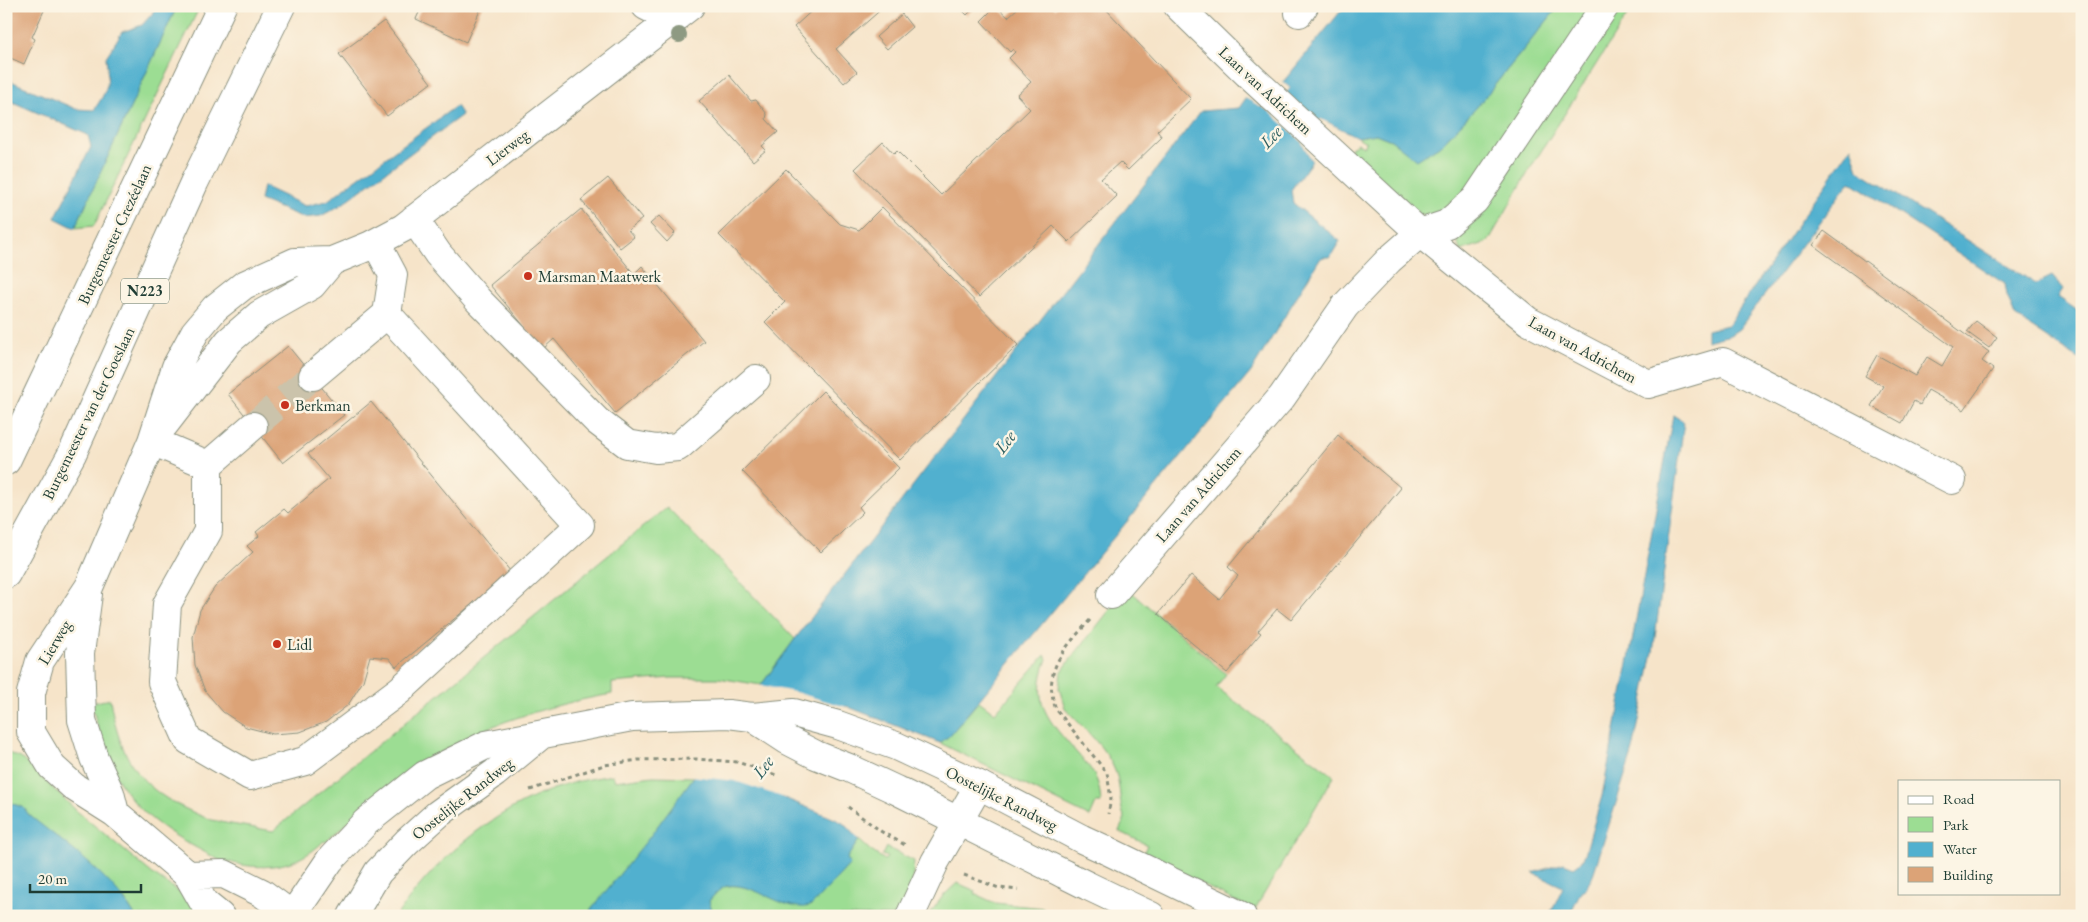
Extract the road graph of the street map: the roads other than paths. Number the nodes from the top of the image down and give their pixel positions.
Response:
1 (222, 6) edge
2 (281, 6) edge
3 (646, 6) edge
4 (1178, 6) edge
5 (1605, 6) edge
6 (682, 13) edge
7 (414, 219) junction
8 (1420, 234) junction
9 (376, 243) junction
10 (387, 314) junction
11 (313, 376) tunnel mouth
12 (756, 379) dead end
13 (253, 426) tunnel mouth
14 (152, 441) junction
15 (6, 461) edge
16 (208, 465) junction
17 (1952, 480) dead end
18 (6, 574) edge
19 (89, 587) junction
20 (1111, 595) road end
21 (740, 716) junction
22 (542, 734) junction
23 (979, 785) junction
24 (115, 813) junction
25 (960, 821) junction
26 (188, 875) junction
27 (293, 915) edge
28 (220, 916) edge
29 (352, 916) edge
30 (910, 916) edge
31 (1151, 916) edge
32 (1242, 916) edge

1 - 15 street, Burgemeester Crezéelaan
2 - 18 street, Burgemeester van der Goeslaan / N223
3 - 6 street, Lierweg
4 - 8 street, Laan van Adrichem
5 - 8 street, Laan van Adrichem
6 - 7 street, Lierweg
7 - 9 street, Lierweg
7 - 12 street
8 - 17 street, Laan van Adrichem
8 - 20 street, Laan van Adrichem
9 - 10 street
9 - 14 street, Lierweg
10 - 11 street
10 - 16 street
13 - 16 street
14 - 16 street
14 - 19 street, Lierweg
19 - 24 street, Lierweg
19 - 24 street, Lierweg
21 - 22 street, Oostelijke Randweg
21 - 23 street, Oostelijke Randweg
21 - 25 street
22 - 27 street, Oostelijke Randweg
22 - 29 street, Oostelijke Randweg
23 - 25 street
23 - 32 street, Oostelijke Randweg
24 - 26 street, Lierweg
25 - 30 street
25 - 31 street
26 - 27 street
26 - 28 street, Lierweg

